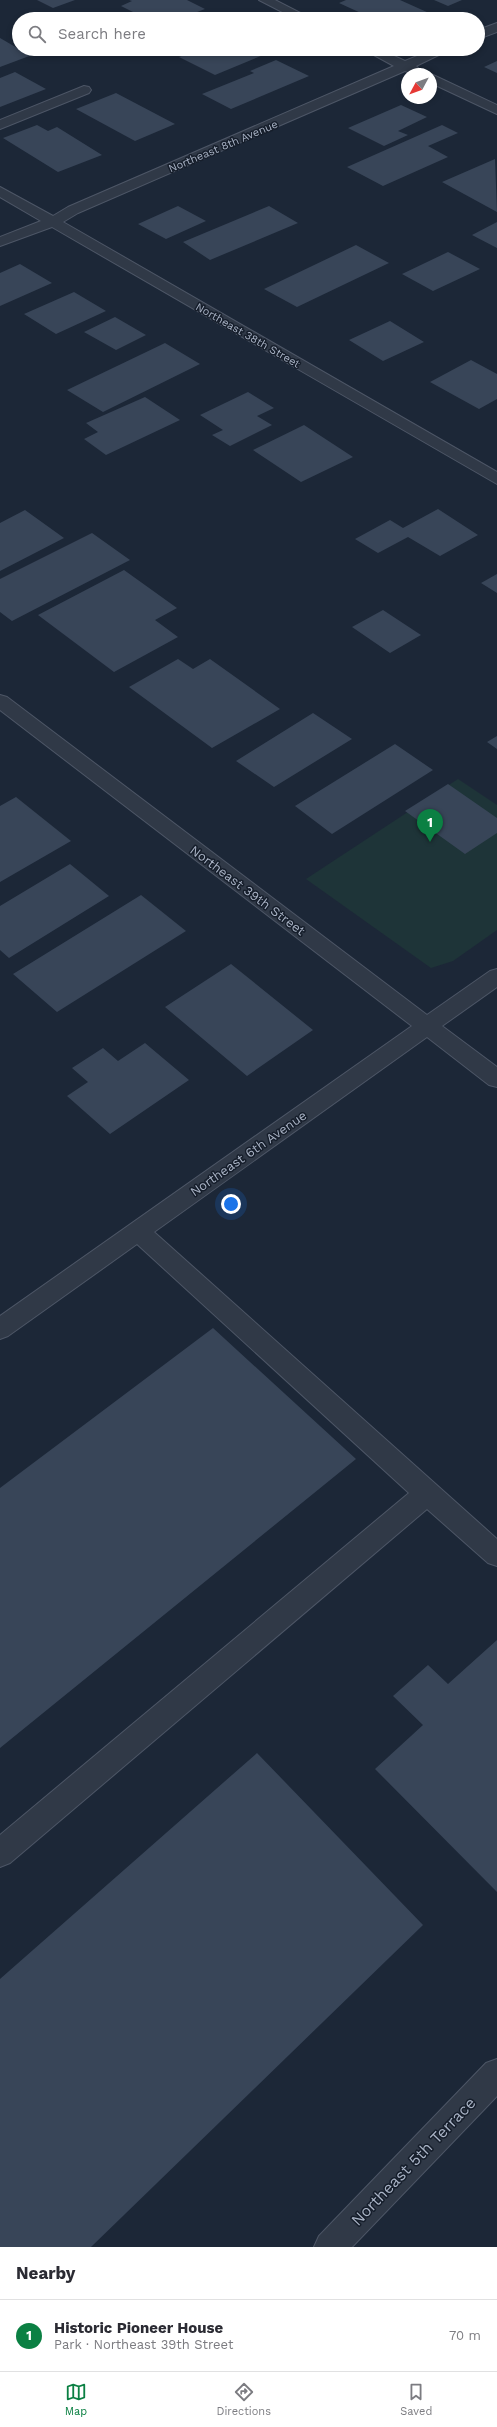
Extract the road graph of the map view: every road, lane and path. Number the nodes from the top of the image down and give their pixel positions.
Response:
1 (265, 0) edge
2 (291, 12) edge
3 (497, 27) edge
4 (485, 32) edge
5 (384, 56) edge
6 (429, 56) edge
7 (405, 66) junction
8 (409, 68) edge
9 (437, 81) edge
10 (84, 90) dead end
11 (497, 110) edge
12 (0, 124) edge
13 (0, 191) edge
14 (54, 221) junction
15 (0, 242) edge
16 (497, 479) edge
17 (0, 700) edge
18 (497, 976) edge
19 (427, 1026) junction
20 (497, 1078) edge
21 (138, 1232) junction
22 (0, 1329) edge
23 (427, 1493) junction
24 (497, 1555) edge
25 (0, 1852) edge
26 (497, 2074) edge
27 (330, 2247) edge

1 - 2 street
3 - 4 street
5 - 7 street
6 - 7 street, Northeast 8th Avenue
7 - 8 street
7 - 14 street, Northeast 8th Avenue
9 - 11 street
10 - 12 street
13 - 14 street, Northeast 38th Street
14 - 15 street, Northeast 8th Avenue
14 - 16 street, Northeast 38th Street
17 - 19 street, Northeast 39th Street
18 - 19 street, Northeast 6th Avenue
19 - 20 street, Northeast 39th Street
19 - 21 street, Northeast 6th Avenue
21 - 22 street, Northeast 6th Avenue
21 - 23 street
23 - 24 street
23 - 25 street
26 - 27 street, Northeast 5th Terrace

